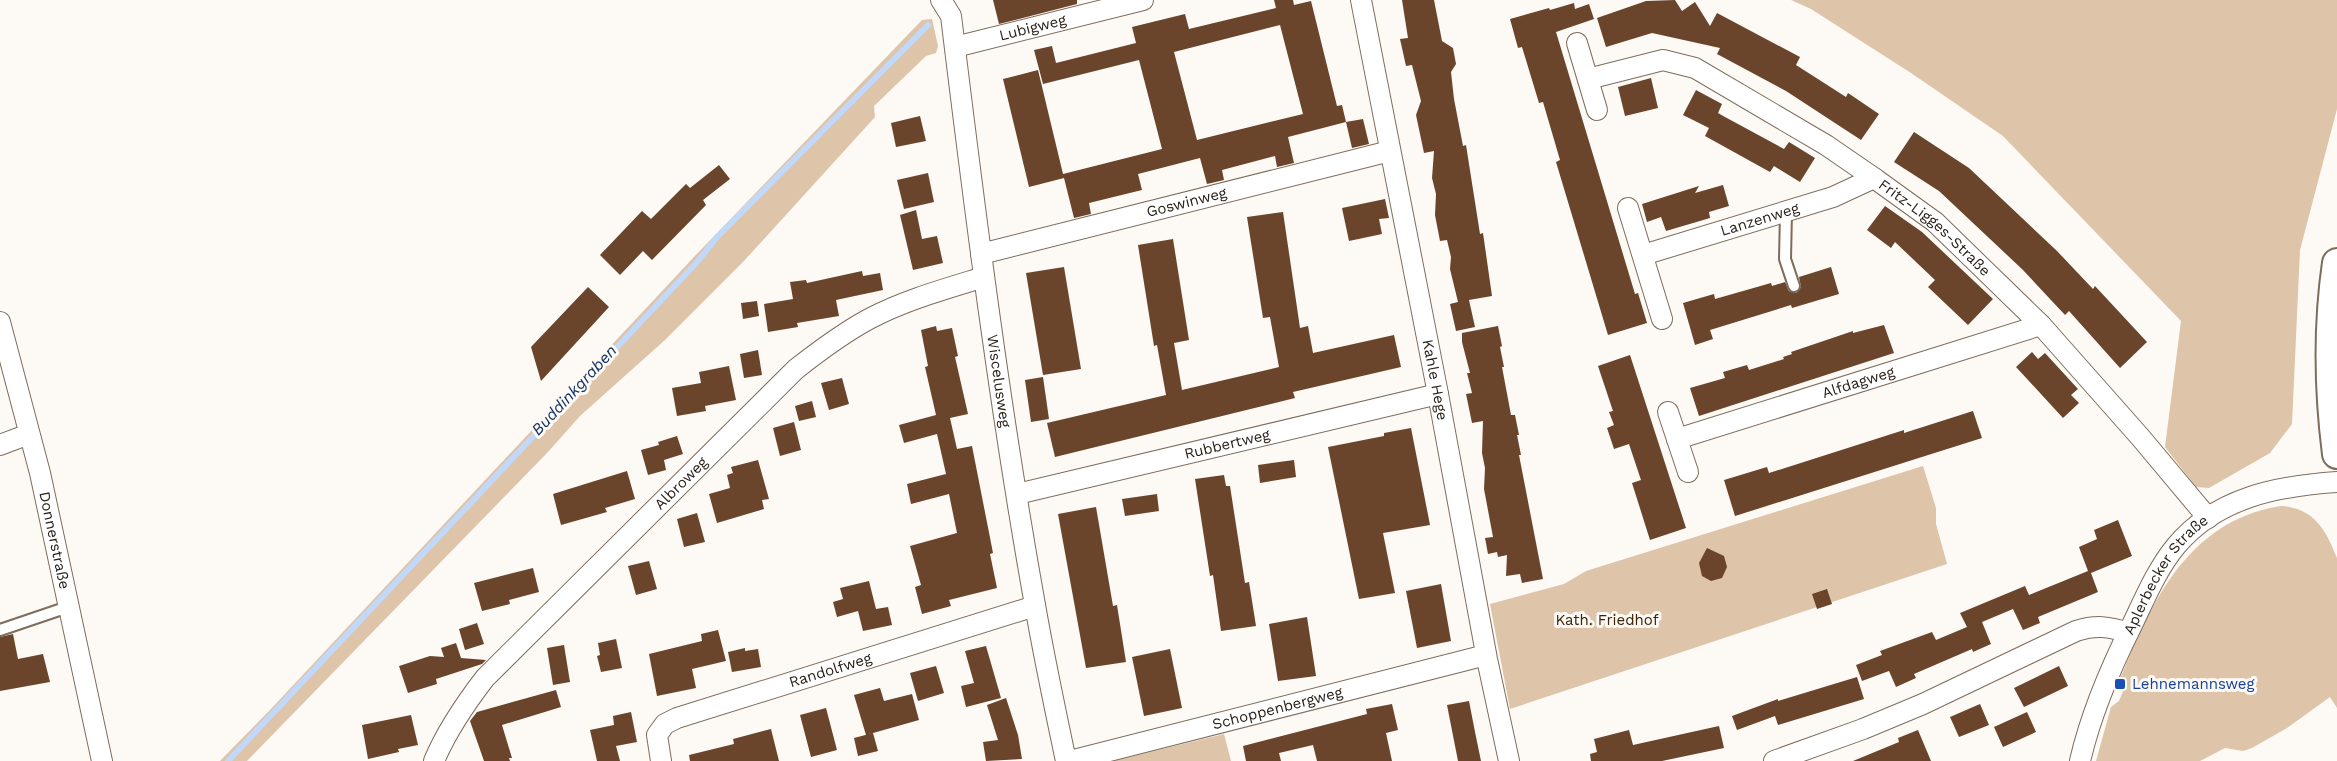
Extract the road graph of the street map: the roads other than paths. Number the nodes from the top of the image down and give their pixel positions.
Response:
1 (940, 0) edge
2 (1143, 0) edge
3 (1361, 0) edge
4 (1577, 43) dead end
5 (955, 47) junction
6 (1587, 79) junction
7 (1597, 110) dead end
8 (1390, 151) junction
9 (1874, 178) junction
10 (1628, 208) dead end
11 (1785, 212) junction
12 (981, 255) junction
13 (1643, 255) junction
14 (2337, 262) edge
15 (984, 277) junction
16 (1794, 286) dead end
17 (1662, 319) dead end
18 (0, 322) edge
19 (2041, 325) junction
20 (1438, 394) junction
21 (1668, 412) dead end
22 (29, 434) junction
23 (1677, 439) junction
24 (0, 445) edge
25 (2337, 454) edge
26 (1688, 472) dead end
27 (2337, 482) edge
28 (1017, 494) junction
29 (2208, 518) junction
30 (1035, 606) junction
31 (68, 607) junction
32 (0, 630) edge
33 (2128, 633) junction
34 (1486, 655) junction
35 (102, 761) edge
36 (434, 761) edge
37 (661, 761) edge
38 (1068, 761) edge
39 (1509, 761) edge
40 (1774, 761) edge
41 (2080, 761) edge

1 - 5 street, Wiscelusweg
2 - 5 street, Lubigweg
3 - 8 street, Kahle Hege
4 - 6 street
5 - 12 street, Wiscelusweg
6 - 7 street
6 - 9 street, Fritz-Ligges-Straße
8 - 12 street, Goswinweg
8 - 20 street, Kahle Hege
9 - 11 street, Lanzenweg
9 - 19 street, Fritz-Ligges-Straße
10 - 13 street
11 - 13 street, Lanzenweg
11 - 16 lane
12 - 15 street, Wiscelusweg
13 - 17 street
14 - 25 main road
15 - 28 street, Wiscelusweg
15 - 36 street, Albroweg
18 - 22 street, Donnerstraße
19 - 23 street, Alfdagweg
19 - 29 street, Fritz-Ligges-Straße
20 - 28 street, Rubbertweg
20 - 34 street, Kahle Hege
21 - 23 street
22 - 24 street
22 - 31 street, Donnerstraße
23 - 26 street
27 - 29 street, Aplerbecker Straße
28 - 30 street, Wiscelusweg
29 - 33 street, Aplerbecker Straße
30 - 37 street, Randolfweg
30 - 38 street, Wiscelusweg
31 - 32 lane
31 - 35 street, Donnerstraße
33 - 40 street
33 - 41 street, Aplerbecker Straße
34 - 38 street, Schoppenbergweg
34 - 39 street, Kahle Hege

